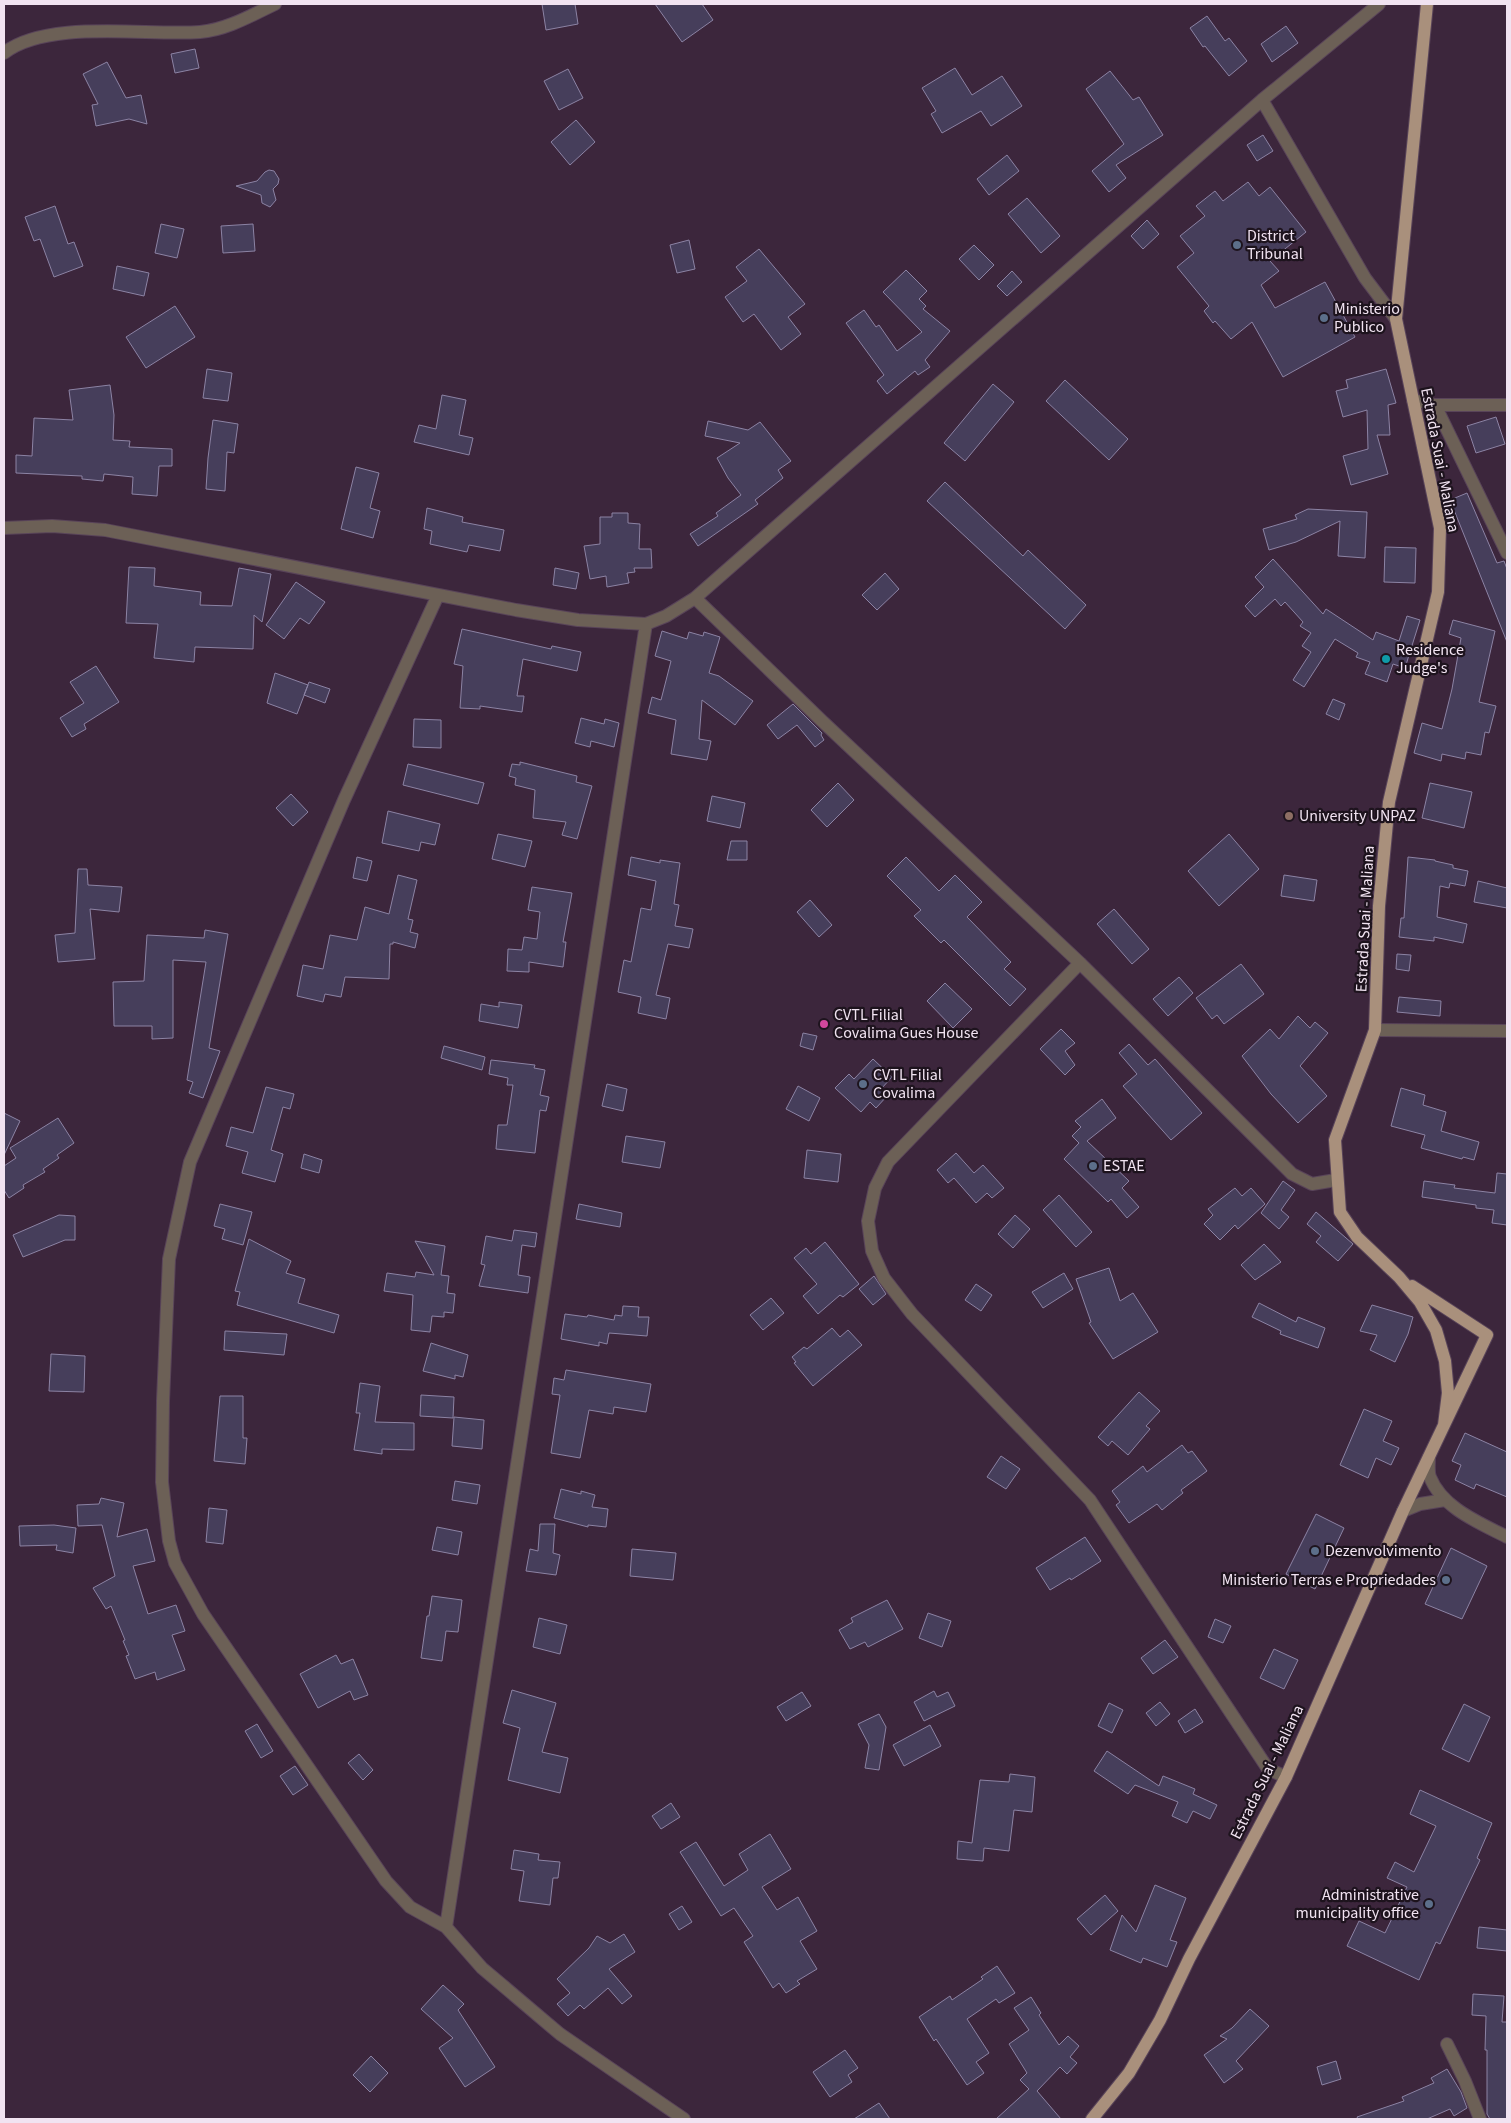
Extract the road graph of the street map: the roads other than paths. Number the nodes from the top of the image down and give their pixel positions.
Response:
1 (275, 4) edge
2 (1379, 4) edge
3 (1427, 4) edge
4 (4, 53) edge
5 (1262, 100) junction
6 (1396, 319) junction
7 (1412, 400) junction
8 (1435, 405) junction
9 (1507, 405) edge
10 (4, 528) edge
11 (1507, 554) edge
12 (438, 595) junction
13 (695, 598) junction
14 (646, 624) junction
15 (1080, 962) junction
16 (1375, 1030) junction
17 (1507, 1032) edge
18 (1336, 1180) junction
19 (1399, 1278) junction
20 (1444, 1425) junction
21 (1429, 1457) junction
22 (1445, 1500) junction
23 (1403, 1511) junction
24 (1507, 1537) edge
25 (1286, 1777) junction
26 (446, 1927) junction
27 (1447, 2044) dead end
28 (684, 2119) edge
29 (1092, 2119) edge
30 (1480, 2119) edge

1 - 4 street
2 - 5 street
3 - 6 main road, Estrada Suai - Maliana
5 - 6 street
5 - 13 street
6 - 7 main road, Estrada Suai - Maliana
7 - 8 street
7 - 16 main road, Estrada Suai - Maliana
8 - 9 street
8 - 11 street
10 - 12 street
12 - 14 street
12 - 26 street
13 - 14 street
13 - 15 street
14 - 26 street
15 - 18 street
15 - 25 street
16 - 17 street
16 - 18 main road, Estrada Suai - Maliana
18 - 19 main road, Estrada Suai - Maliana
19 - 20 main road, Estrada Suai - Maliana
19 - 20 main road, Estrada Suai - Maliana
20 - 21 main road, Estrada Suai - Maliana
21 - 22 street
21 - 23 main road, Estrada Suai - Maliana
22 - 23 street
22 - 24 street
23 - 25 main road, Estrada Suai - Maliana
25 - 29 main road, Estrada Suai - Maliana
26 - 28 street
27 - 30 street

